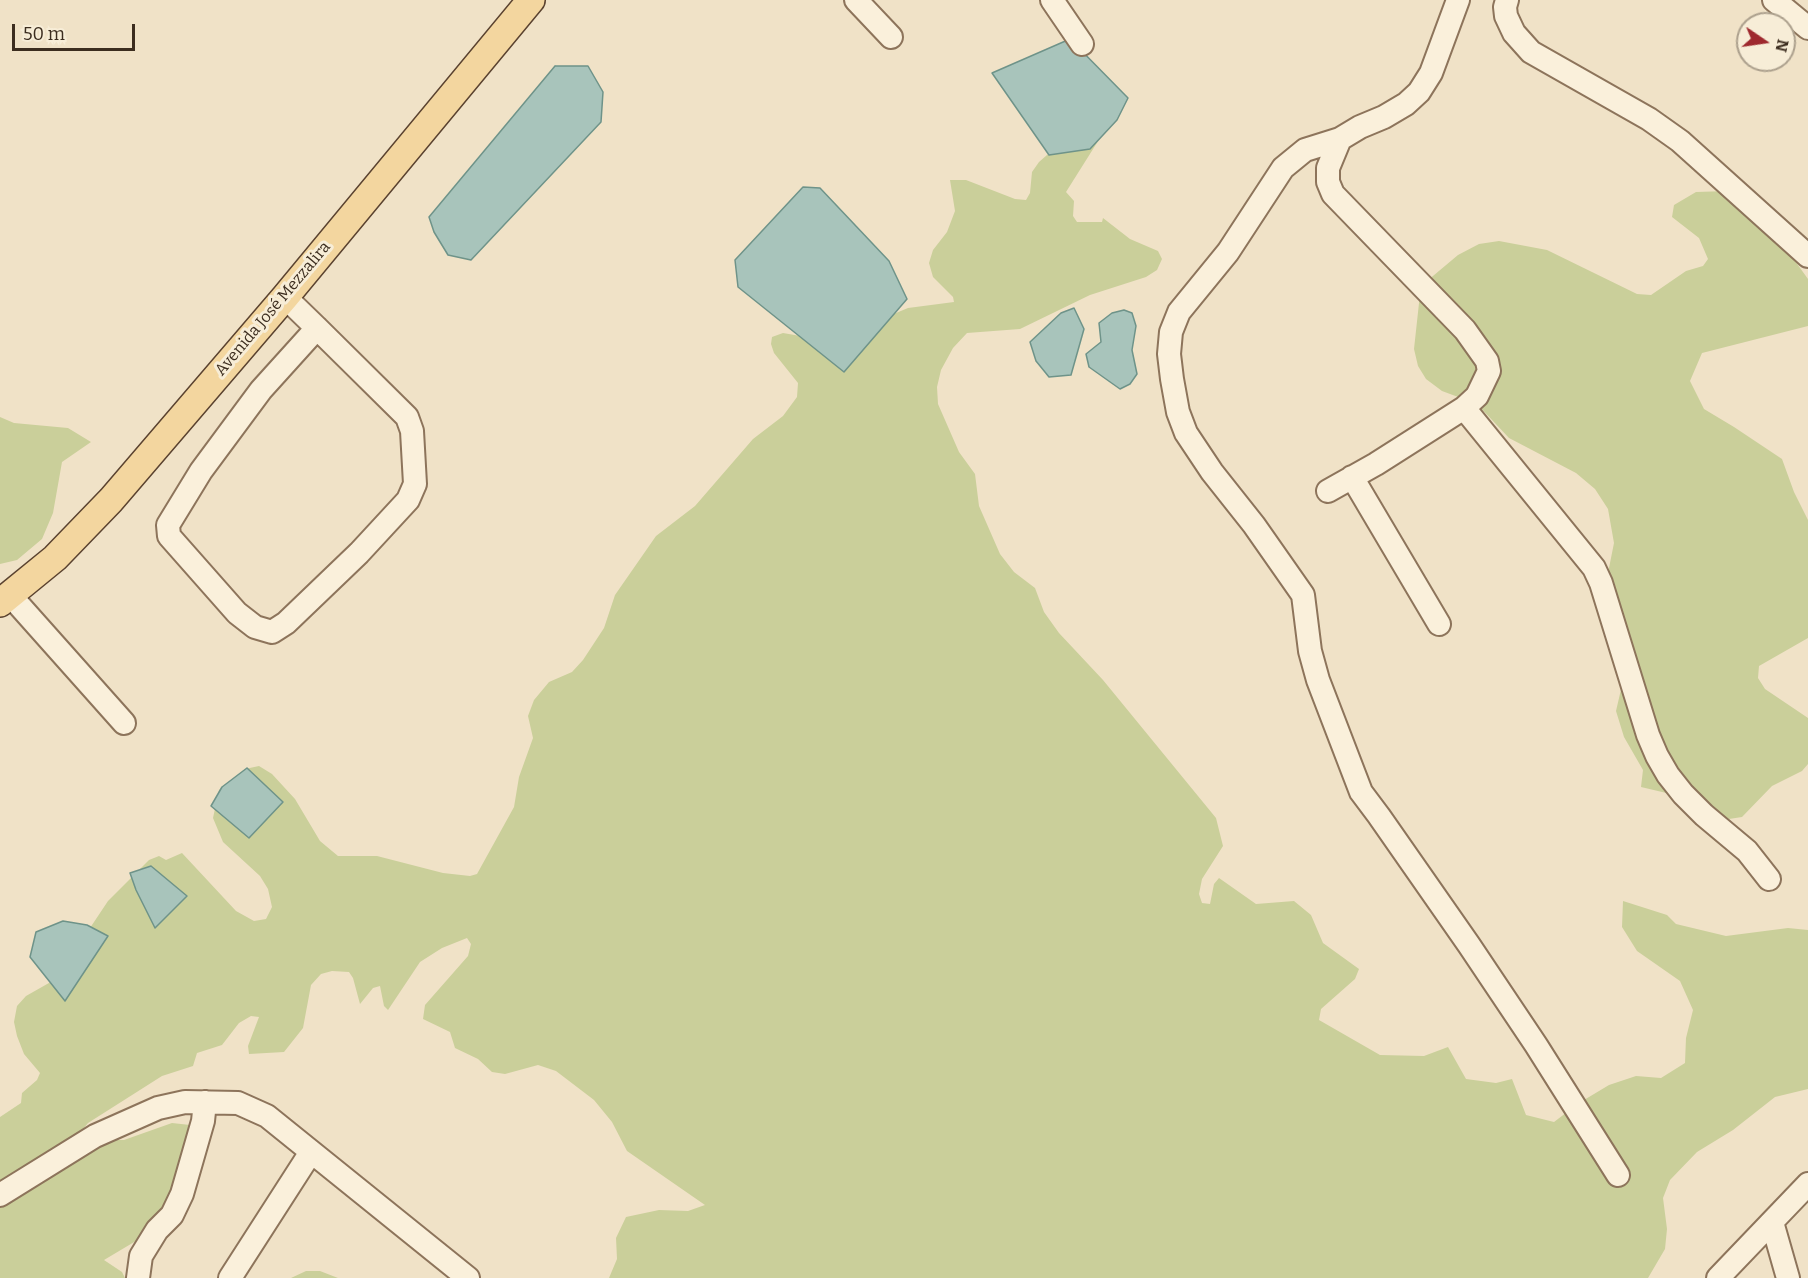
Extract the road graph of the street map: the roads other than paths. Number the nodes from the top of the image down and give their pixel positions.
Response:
1 (531, 0) edge
2 (856, 0) edge
3 (1052, 0) edge
4 (1458, 0) edge
5 (1507, 0) edge
6 (1774, 0) edge
7 (1808, 28) edge
8 (891, 37) dead end
9 (1082, 44) dead end
10 (1340, 139) junction
11 (1808, 256) edge
12 (285, 297) junction
13 (317, 328) junction
14 (1464, 408) junction
15 (1352, 477) junction
16 (1328, 491) dead end
17 (5, 599) edge
18 (1439, 624) dead end
19 (124, 723) dead end
20 (1769, 879) dead end
21 (205, 1102) junction
22 (311, 1152) junction
23 (1618, 1175) dead end
24 (1808, 1184) edge
25 (0, 1195) edge
26 (1772, 1222) junction
27 (138, 1278) edge
28 (230, 1278) edge
29 (468, 1278) edge
30 (1718, 1278) edge
31 (1788, 1278) edge

1 - 12 main road, Avenida José Mezzalira
2 - 8 street
3 - 9 street
4 - 10 street
5 - 11 street
6 - 7 street
10 - 14 street
10 - 23 street
12 - 13 street
12 - 17 main road, Avenida José Mezzalira
13 - 13 street
14 - 15 street
14 - 20 street
15 - 16 street
15 - 18 street
17 - 19 street
21 - 22 street
21 - 25 street
21 - 27 street
22 - 28 street
22 - 29 street
24 - 26 street
26 - 30 street
26 - 31 street

